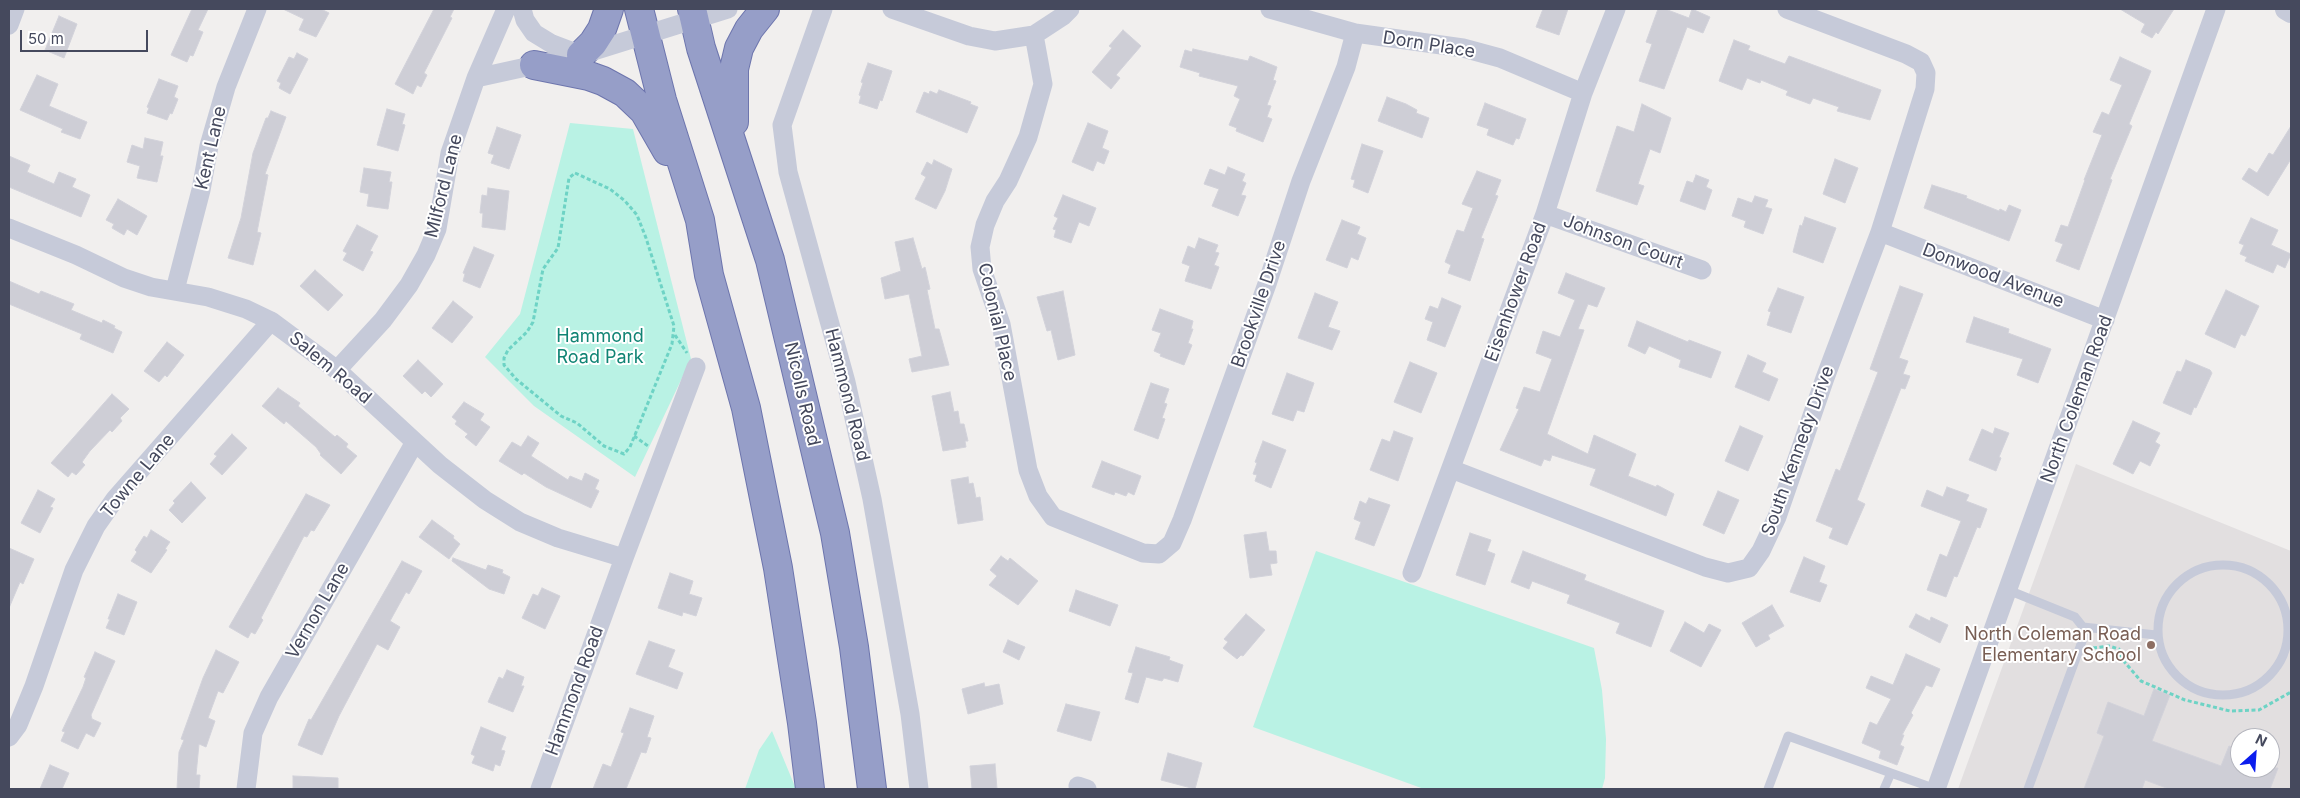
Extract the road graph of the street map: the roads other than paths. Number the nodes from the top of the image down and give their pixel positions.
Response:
1 (15, 9) edge
2 (257, 9) edge
3 (506, 9) edge
4 (522, 9) edge
5 (609, 9) edge
6 (639, 9) edge
7 (728, 9) edge
8 (765, 9) edge
9 (823, 9) edge
10 (892, 9) edge
11 (1070, 9) edge
12 (1270, 9) edge
13 (1616, 9) edge
14 (1786, 9) edge
15 (2216, 9) edge
16 (2286, 9) edge
17 (2291, 12) edge
18 (693, 14) edge
19 (9, 25) edge
20 (1355, 33) junction
21 (1034, 35) junction
22 (646, 36) junction
23 (581, 55) junction
24 (534, 65) junction
25 (476, 78) junction
26 (1583, 93) junction
27 (736, 156) junction
28 (694, 199) junction
29 (1545, 214) junction
30 (9, 228) edge
31 (1880, 232) junction
32 (1702, 270) dead end
33 (175, 290) junction
34 (2105, 320) junction
35 (271, 321) junction
36 (696, 367) dead end
37 (337, 370) junction
38 (415, 442) junction
39 (1451, 469) junction
40 (1143, 554) joint
41 (624, 558) junction
42 (1412, 573) dead end
43 (2008, 590) junction
44 (2083, 627) junction
45 (2156, 635) junction
46 (9, 737) edge
47 (1891, 773) junction
48 (246, 789) edge
49 (540, 789) edge
50 (810, 789) edge
51 (872, 789) edge
52 (919, 789) edge
53 (1768, 789) edge
54 (1884, 789) edge
55 (1936, 789) edge
56 (2028, 789) edge

1 - 19 street
2 - 33 street, Kent Lane
3 - 25 street, Milford Lane
4 - 23 street
5 - 23 highway
6 - 22 highway
7 - 18 street
8 - 27 highway
9 - 52 street, Hammond Road
10 - 21 street
11 - 21 street
12 - 20 street, Dorn Place
13 - 26 street, Eisenhower Road
14 - 31 street, South Kennedy Drive
15 - 34 street, North Coleman Road
16 - 17 street
18 - 22 street
18 - 27 highway, Nicolls Road
20 - 26 street, Dorn Place
20 - 40 street, Brookville Drive
21 - 40 street, Colonial Place
22 - 23 street
22 - 28 highway
23 - 24 street
24 - 25 street
24 - 28 highway
25 - 37 street, Milford Lane
26 - 29 street, Eisenhower Road
27 - 51 highway, Nicolls Road
28 - 50 highway
29 - 32 street, Johnson Court
29 - 39 street, Eisenhower Road
30 - 33 street, Salem Road
31 - 34 street, Donwood Avenue
31 - 39 street, South Kennedy Drive
33 - 35 street, Salem Road
34 - 43 street, North Coleman Road
35 - 37 street, Salem Road
35 - 46 street, Towne Lane
36 - 41 street, Hammond Road
37 - 38 street, Salem Road
38 - 41 street, Salem Road
38 - 48 street, Vernon Lane
39 - 42 street, Eisenhower Road
41 - 49 street, Hammond Road
43 - 44 lane
43 - 55 street, North Coleman Road
44 - 45 lane
44 - 56 lane
45 - 45 lane
47 - 53 lane
47 - 54 lane
47 - 55 lane

